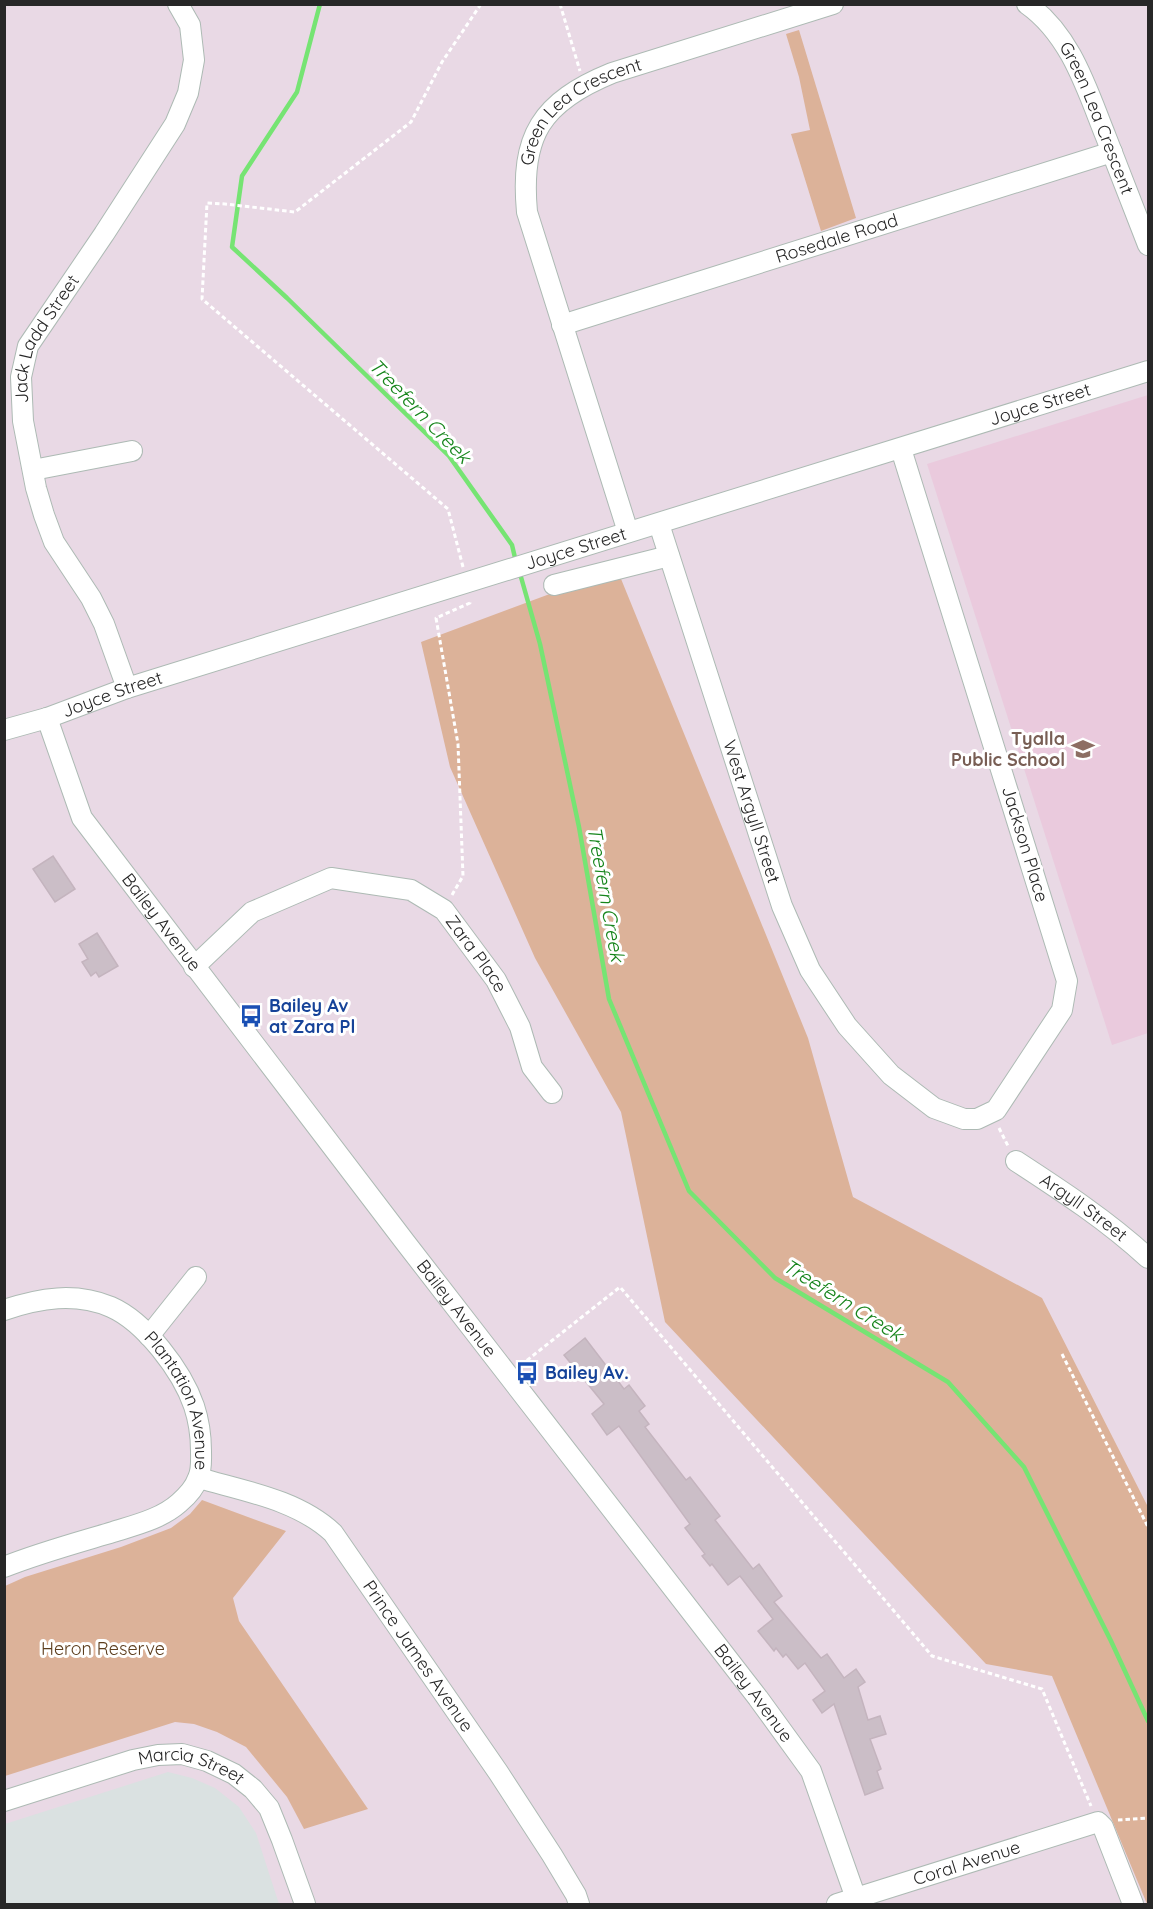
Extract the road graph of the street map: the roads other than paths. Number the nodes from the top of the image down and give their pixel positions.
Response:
1 (178, 4) edge
2 (833, 4) edge
3 (1027, 4) edge
4 (1112, 152) junction
5 (1149, 245) edge
6 (562, 325) junction
7 (1149, 371) edge
8 (901, 449) junction
9 (132, 451) dead end
10 (33, 470) junction
11 (659, 524) junction
12 (628, 532) junction
13 (669, 556) junction
14 (554, 585) dead end
15 (127, 688) junction
16 (47, 718) junction
17 (4, 730) edge
18 (194, 968) junction
19 (891, 1075) joint
20 (552, 1093) dead end
21 (1016, 1161) road end
22 (1149, 1258) edge
23 (196, 1277) dead end
24 (4, 1310) edge
25 (148, 1336) junction
26 (199, 1478) junction
27 (4, 1567) edge
28 (4, 1801) edge
29 (850, 1903) edge
30 (304, 1905) edge
31 (579, 1905) edge
32 (1132, 1905) edge

1 - 10 street, Jack Ladd Street
2 - 6 street, Green Lea Crescent
3 - 4 street, Green Lea Crescent
4 - 5 street, Green Lea Crescent
4 - 6 street, Rosedale Road
6 - 12 street, Green Lea Crescent
7 - 8 street, Joyce Street
8 - 11 street, Joyce Street
8 - 19 street, Jackson Place
9 - 10 street
10 - 15 street, Jack Ladd Street
11 - 12 street, Joyce Street
11 - 13 street, West Argyll Street
12 - 15 street, Joyce Street
13 - 14 street
13 - 19 street, West Argyll Street
15 - 16 street, Joyce Street
16 - 17 street, Joyce Street
16 - 18 street, Bailey Avenue
18 - 20 street, Zara Place
18 - 29 street, Bailey Avenue
21 - 22 street, Argyll Street
23 - 25 street
24 - 25 street, Plantation Avenue
25 - 26 street, Plantation Avenue
26 - 27 street, Plantation Avenue
26 - 31 street, Prince James Avenue
28 - 30 street, Marcia Street
29 - 32 street, Coral Avenue

